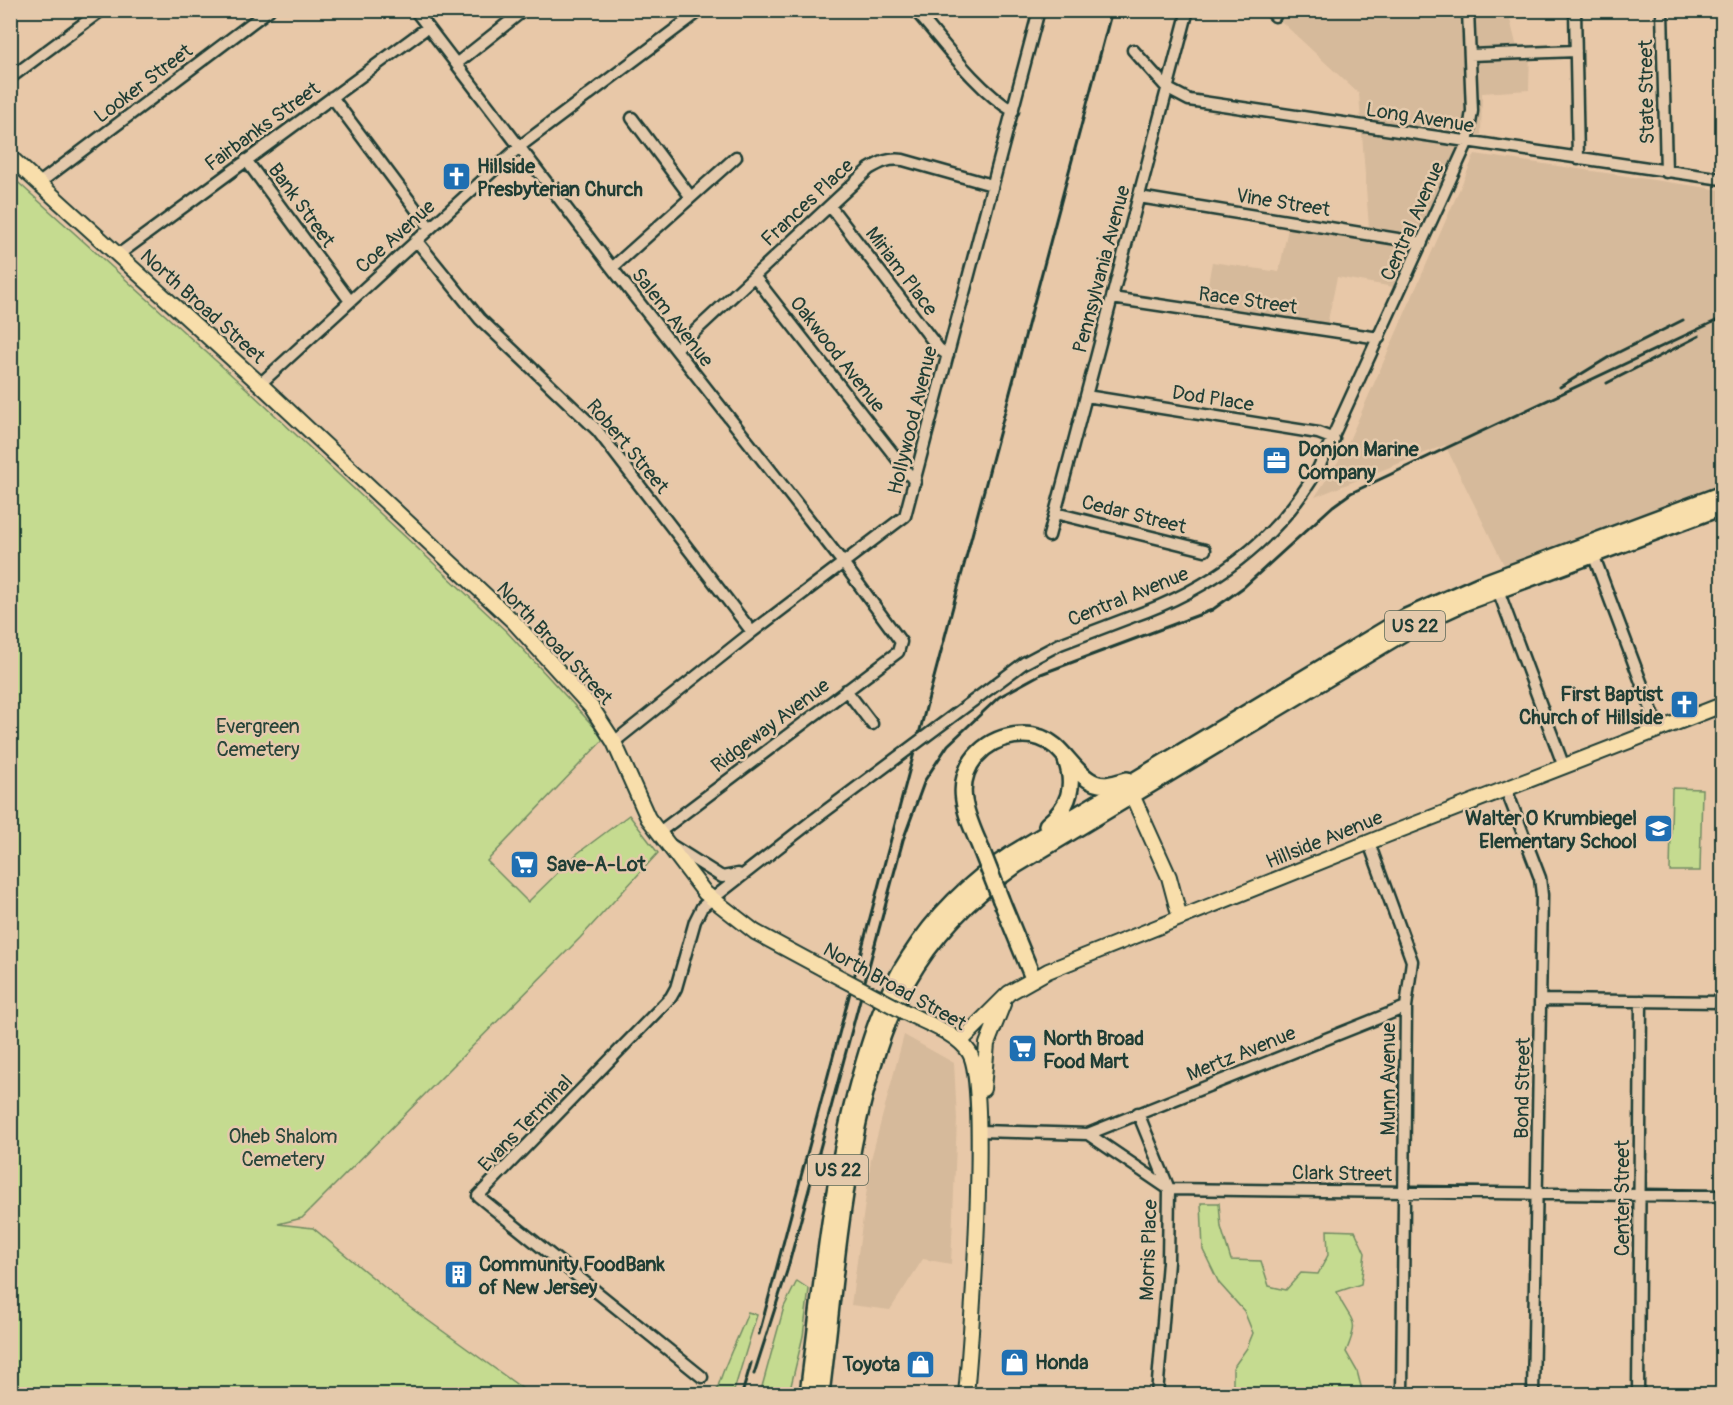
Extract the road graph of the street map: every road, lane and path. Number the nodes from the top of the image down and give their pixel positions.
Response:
1 (102, 10) edge
2 (270, 10) edge
3 (415, 10) edge
4 (524, 10) edge
5 (701, 10) edge
6 (915, 10) edge
7 (1039, 10) edge
8 (1188, 10) edge
9 (1468, 10) edge
10 (1575, 10) edge
11 (1662, 10) edge
12 (428, 27) junction
13 (1133, 50) dead end
14 (1576, 51) junction
15 (1470, 55) junction
16 (456, 64) junction
17 (10, 78) edge
18 (1168, 89) junction
19 (332, 97) junction
20 (1013, 111) junction
21 (632, 118) dead end
22 (1467, 143) junction
23 (519, 147) junction
24 (10, 157) edge
25 (736, 157) dead end
26 (1578, 159) junction
27 (246, 160) junction
28 (1666, 172) junction
29 (1722, 179) edge
30 (38, 184) junction
31 (992, 185) junction
32 (690, 196) junction
33 (1139, 197) junction
34 (830, 206) junction
35 (430, 228) junction
36 (416, 240) junction
37 (1422, 243) junction
38 (118, 255) junction
39 (612, 268) junction
40 (754, 276) junction
41 (1112, 298) junction
42 (350, 301) junction
43 (1379, 338) junction
44 (676, 350) junction
45 (948, 356) junction
46 (261, 384) junction
47 (1086, 396) junction
48 (1334, 439) junction
49 (915, 482) junction
50 (1722, 494) edge
51 (1722, 507) edge
52 (1055, 513) junction
53 (1049, 536) dead end
54 (1205, 550) dead end
55 (1593, 554) junction
56 (844, 564) junction
57 (1498, 590) junction
58 (752, 632) junction
59 (902, 645) joint
60 (846, 690) junction
61 (1722, 705) edge
62 (872, 724) dead end
63 (1659, 730) junction
64 (614, 742) junction
65 (1063, 754) junction
66 (1564, 767) junction
67 (1138, 778) junction
68 (1506, 789) junction
69 (1132, 795) junction
70 (662, 837) junction
71 (1369, 843) junction
72 (1012, 854) junction
73 (744, 872) junction
74 (710, 898) junction
75 (1180, 918) junction
76 (1033, 978) junction
77 (1009, 993) junction
78 (1541, 1000) junction
79 (1641, 1001) junction
80 (1722, 1002) edge
81 (1406, 1007) junction
82 (960, 1042) junction
83 (978, 1105) junction
84 (1138, 1113) junction
85 (978, 1131) junction
86 (1088, 1134) junction
87 (1169, 1189) junction
88 (1405, 1192) junction
89 (1538, 1193) junction
90 (1640, 1195) junction
91 (1722, 1196) edge
92 (702, 1377) dead end
93 (808, 1395) edge
94 (821, 1395) edge
95 (966, 1395) edge
96 (1157, 1395) edge
97 (1402, 1395) edge
98 (1533, 1395) edge
99 (1638, 1395) edge

1 - 17 street
2 - 30 street, Looker Street
3 - 12 street, Salem Avenue
4 - 16 street
5 - 23 street, Coe Avenue
6 - 20 street
7 - 20 street, Hollywood Avenue
8 - 18 street, Pennsylvania Avenue
9 - 15 street, Central Avenue
10 - 14 street
11 - 28 street, State Street
12 - 16 street, Salem Avenue
12 - 19 street, Fairbanks Street
13 - 18 street, Long Avenue
14 - 15 street
14 - 26 street
15 - 22 street, Central Avenue
16 - 23 street, Salem Avenue
18 - 22 street, Long Avenue
18 - 33 street, Pennsylvania Avenue
19 - 27 street, Fairbanks Street
19 - 35 street
20 - 31 street, Hollywood Avenue
21 - 32 street
22 - 26 street, Long Avenue
22 - 37 street, Central Avenue
23 - 35 street, Coe Avenue
23 - 39 street, Salem Avenue
24 - 30 main road, North Broad Street
25 - 32 street
26 - 28 street, Long Avenue
27 - 38 street, Fairbanks Street
27 - 42 street, Bank Street
28 - 29 street, Long Avenue
30 - 38 main road, North Broad Street
31 - 34 street, Frances Place
31 - 45 street, Hollywood Avenue
32 - 39 street
33 - 37 street, Vine Street
33 - 41 street, Pennsylvania Avenue
34 - 40 street, Frances Place
34 - 45 street, Miriam Place
35 - 36 street, Coe Avenue
36 - 42 street, Coe Avenue
36 - 58 street, Robert Street
37 - 43 street, Central Avenue
38 - 46 main road, North Broad Street
39 - 44 street, Salem Avenue
40 - 44 street, Frances Place
40 - 49 street, Oakwood Avenue
41 - 43 street, Race Street
41 - 47 street, Pennsylvania Avenue
42 - 46 street, Coe Avenue
43 - 48 street, Central Avenue
44 - 56 street, Salem Avenue
45 - 49 street, Hollywood Avenue
46 - 64 main road, North Broad Street
47 - 48 street, Dod Place
47 - 52 street, Pennsylvania Avenue
48 - 73 street, Central Avenue, bridge
49 - 56 street, Hollywood Avenue
50 - 67 highway, US 22
51 - 55 highway, US 22
52 - 53 street, Pennsylvania Avenue
52 - 54 street, Cedar Street
55 - 57 highway, US 22
55 - 63 street
56 - 58 street, Hollywood Avenue
56 - 59 street, Salem Avenue
57 - 66 street
57 - 69 highway, US 22
58 - 64 street, Hollywood Avenue
59 - 60 street, Ridgeway Avenue
60 - 62 street
60 - 70 street, Ridgeway Avenue
61 - 63 main road, Hillside Avenue
63 - 66 main road, Hillside Avenue
64 - 70 main road, North Broad Street
65 - 67 highway
65 - 72 highway
65 - 76 highway, bridge
66 - 68 main road, Hillside Avenue
67 - 72 highway, US 22
68 - 71 main road, Hillside Avenue
68 - 78 street, Bond Street
69 - 75 main road
69 - 94 highway, US 22
70 - 73 street
70 - 74 main road, North Broad Street
71 - 75 main road, Hillside Avenue
71 - 81 street, Munn Avenue
72 - 93 highway, US 22
73 - 74 street, Central Avenue
74 - 82 main road, North Broad Street, bridge
74 - 92 street, Evans Terminal
75 - 76 main road, Hillside Avenue
76 - 77 main road, Hillside Avenue
77 - 82 main road, Hillside Avenue
77 - 83 main road
78 - 79 street
78 - 89 street, Bond Street
79 - 80 street
79 - 90 street, Center Street
81 - 84 street, Mertz Avenue
81 - 88 street, Munn Avenue
82 - 83 main road, North Broad Street
83 - 85 main road, North Broad Street
84 - 86 street, Mertz Avenue
84 - 87 street, Morris Place
85 - 86 street
85 - 95 main road, North Broad Street
86 - 87 street
87 - 88 street, Clark Street
87 - 96 street, Morris Place
88 - 89 street, Clark Street
88 - 97 street, Munn Avenue
89 - 90 street, Clark Street
89 - 98 street, Bond Street
90 - 91 street, Clark Street
90 - 99 street, Center Street

